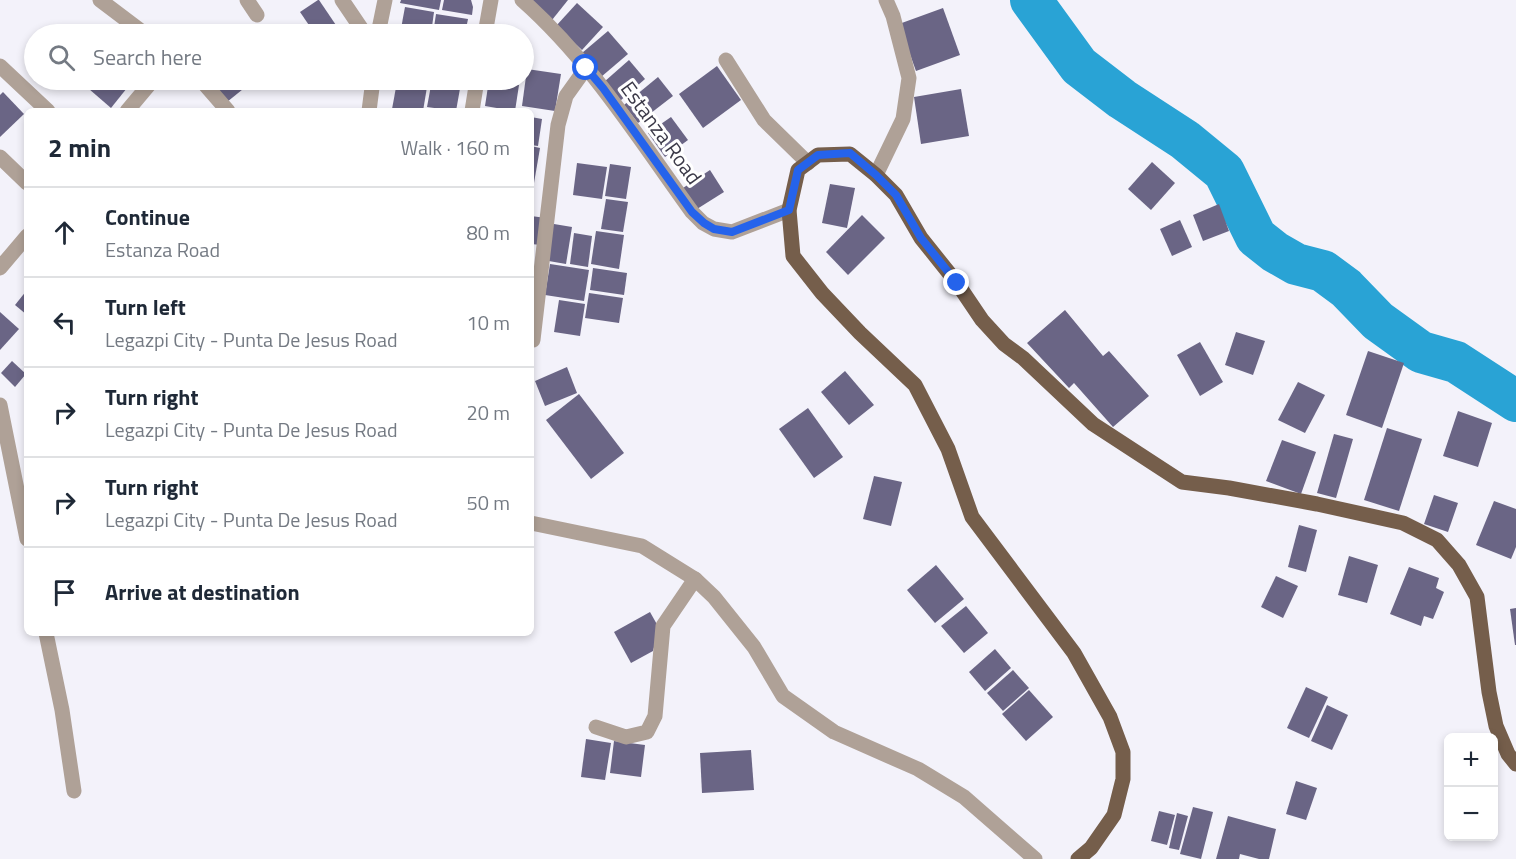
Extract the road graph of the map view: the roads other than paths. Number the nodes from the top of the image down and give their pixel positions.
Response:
1 (100, 0) edge
2 (248, 0) edge
3 (342, 0) edge
4 (385, 0) edge
5 (491, 0) edge
6 (522, 0) edge
7 (886, 0) edge
8 (257, 15) dead end
9 (132, 24) edge
10 (358, 24) edge
11 (380, 24) edge
12 (487, 24) edge
13 (726, 60) dead end
14 (0, 66) edge
15 (586, 68) junction
16 (24, 88) edge
17 (26, 90) edge
18 (145, 90) edge
19 (210, 90) edge
20 (372, 90) edge
21 (475, 90) edge
22 (45, 108) edge
23 (130, 108) edge
24 (225, 108) edge
25 (369, 108) edge
26 (472, 108) edge
27 (0, 157) edge
28 (808, 163) junction
29 (876, 175) junction
30 (24, 180) edge
31 (789, 210) junction
32 (24, 240) edge
33 (0, 268) edge
34 (534, 331) edge
35 (0, 405) edge
36 (24, 524) edge
37 (534, 524) edge
38 (695, 579) junction
39 (47, 636) edge
40 (596, 727) dead end
41 (1516, 764) edge
42 (74, 791) dead end
43 (1035, 859) edge
44 (1078, 859) edge

1 - 9 street
2 - 8 street
3 - 10 street
4 - 11 street
5 - 12 street
6 - 15 street, Estanza Road
7 - 29 street
13 - 28 street
14 - 16 street
15 - 31 street, Estanza Road
15 - 34 street
17 - 22 street
18 - 23 street
19 - 24 street
20 - 25 street
21 - 26 street
27 - 30 street
28 - 29 main road
28 - 31 main road
29 - 41 main road
31 - 44 main road
32 - 33 street
35 - 36 street
37 - 38 street
38 - 40 street
38 - 43 street
39 - 42 street

